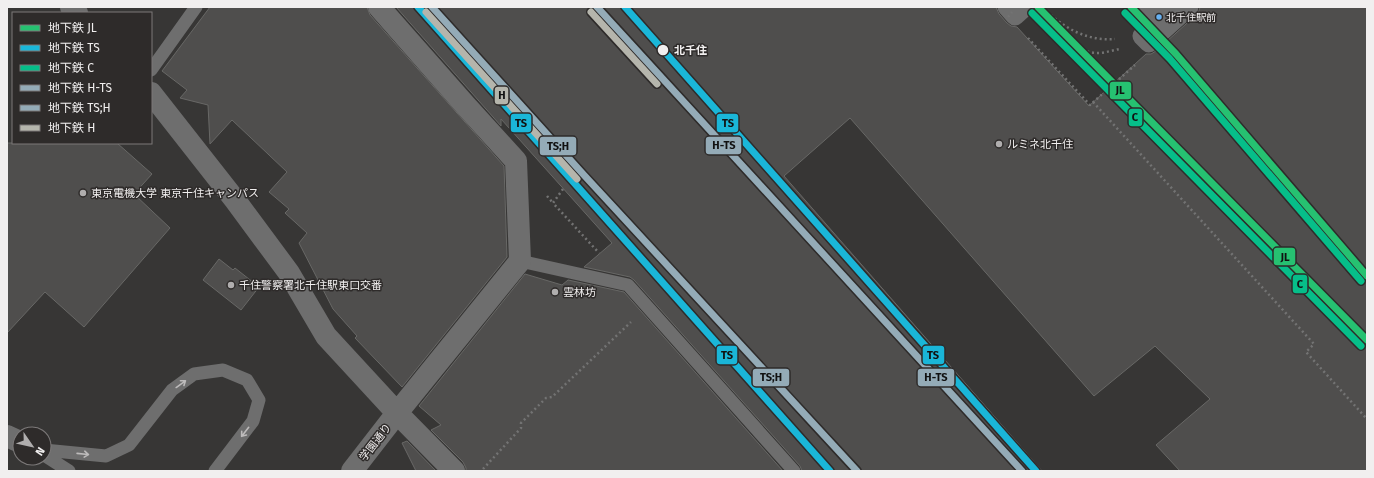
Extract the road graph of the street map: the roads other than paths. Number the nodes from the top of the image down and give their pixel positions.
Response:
1 (196, 7) edge
2 (379, 7) edge
3 (1189, 7) edge
4 (1159, 10) edge
5 (152, 69) edge
6 (152, 94) edge
7 (520, 261) junction
8 (397, 413) junction
9 (52, 451) edge
10 (52, 460) edge
11 (69, 471) edge
12 (215, 471) edge
13 (352, 471) edge
14 (454, 471) edge
15 (794, 471) edge

1 - 5 lane
2 - 7 street
3 - 4 street, bridge
6 - 8 street
7 - 8 street, 学園通り
7 - 15 lane
8 - 13 street, 学園通り
8 - 14 street
9 -> 12 lane
10 - 11 lane

